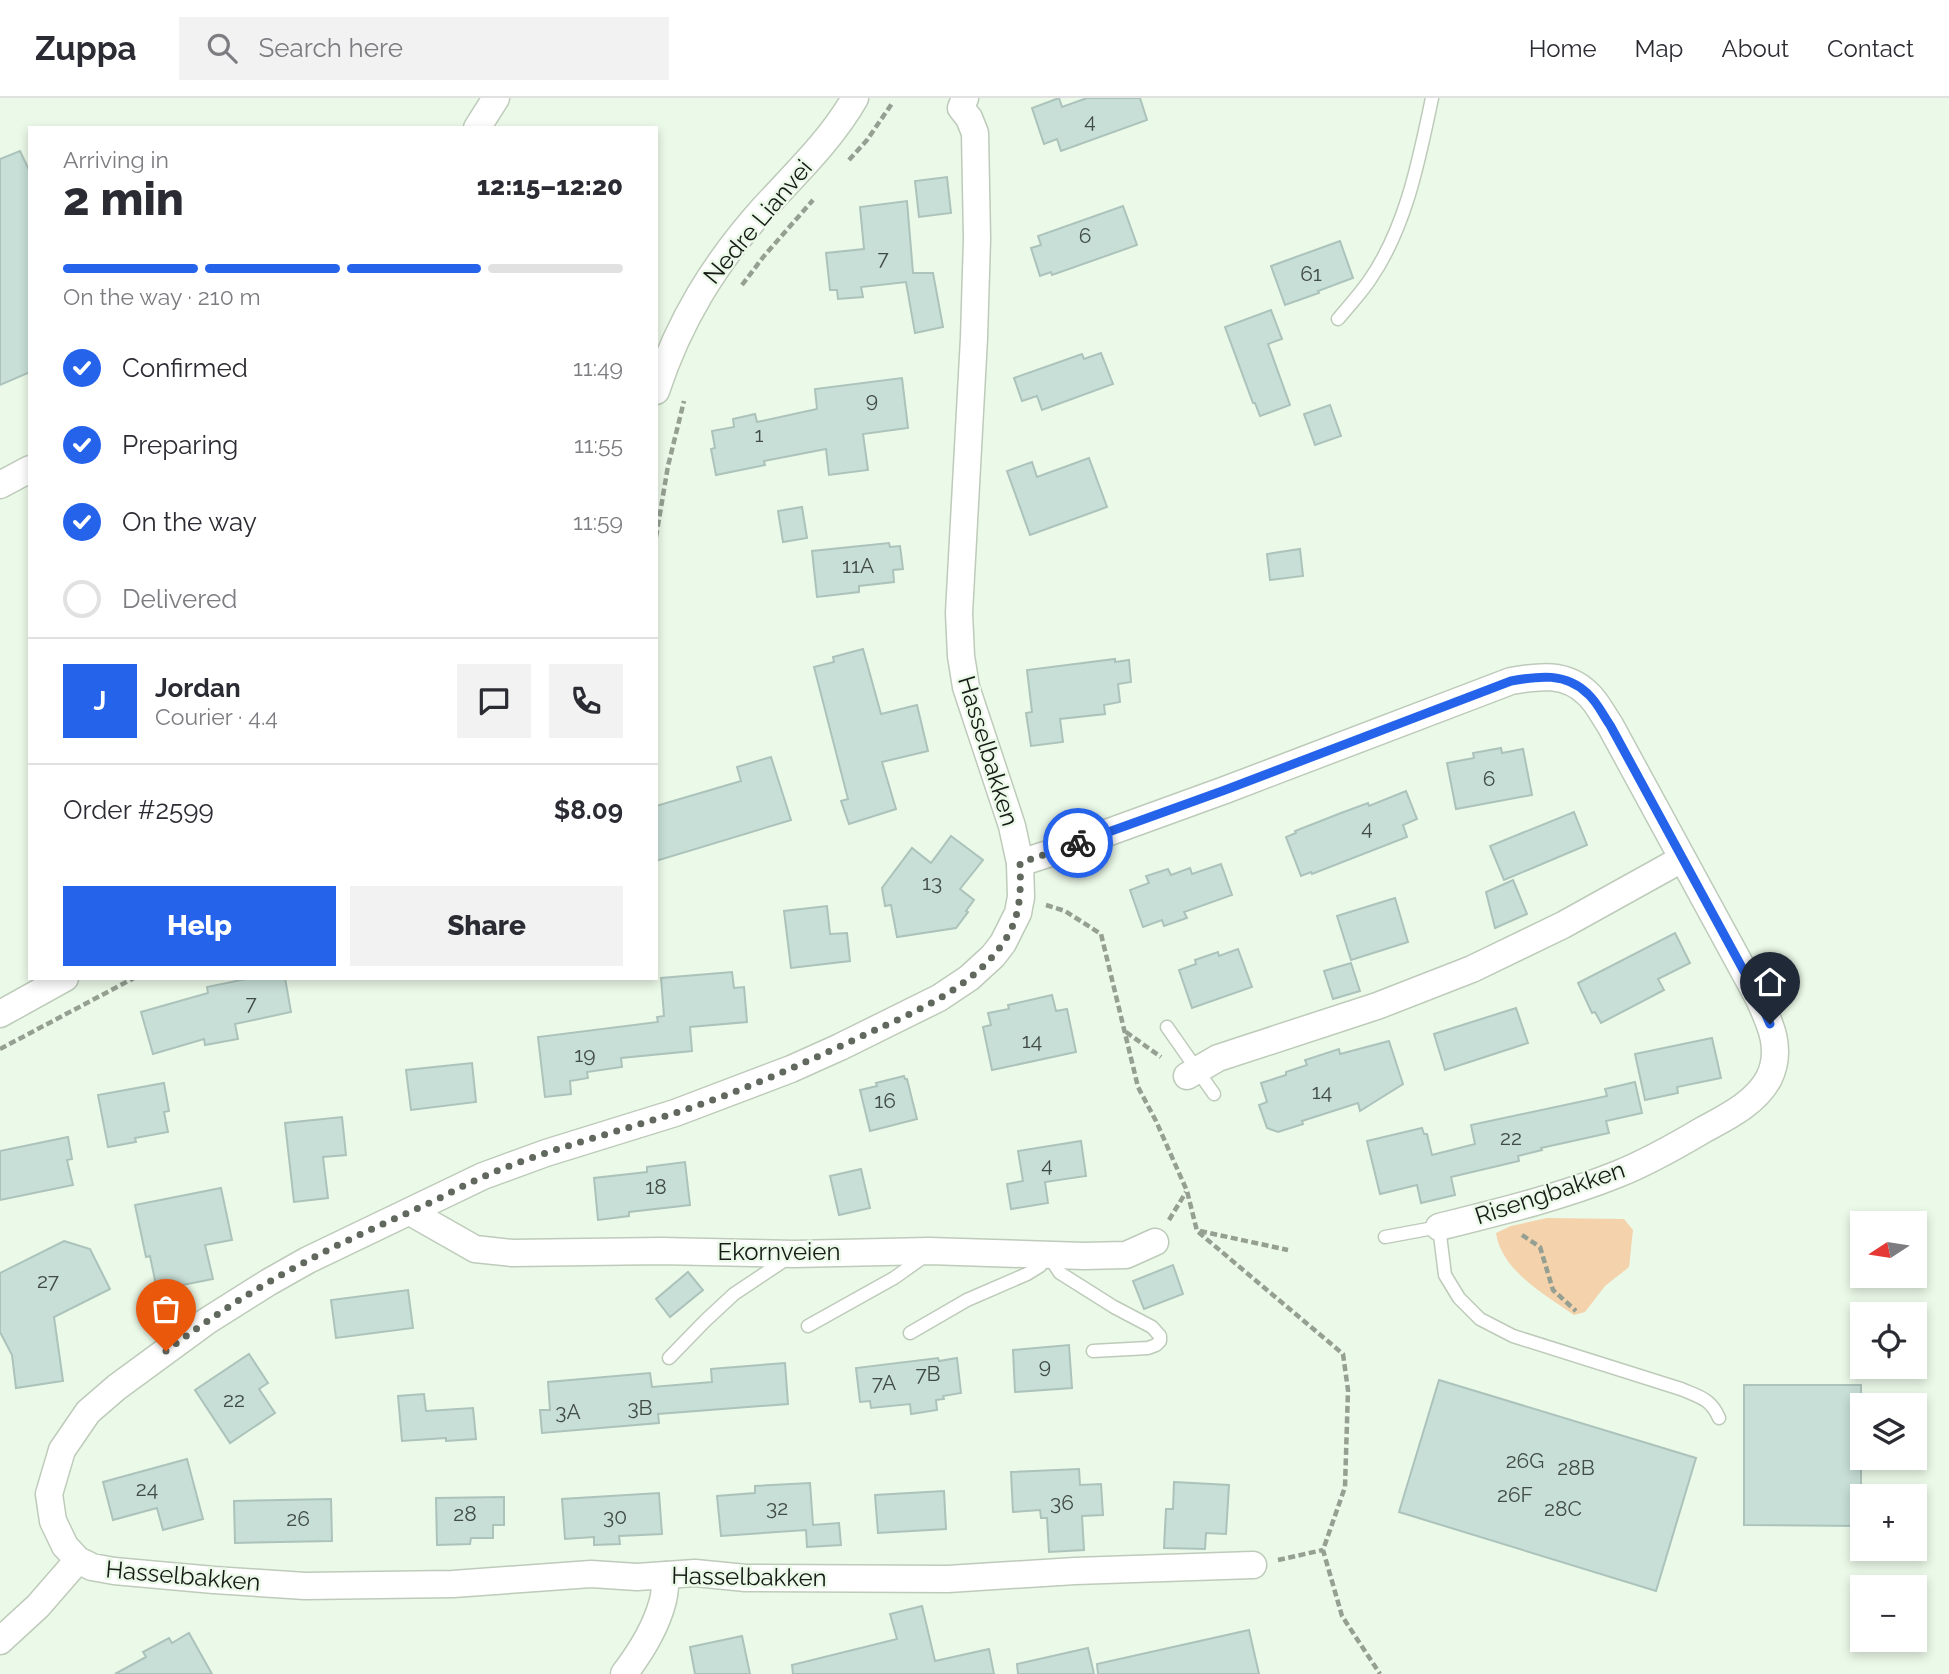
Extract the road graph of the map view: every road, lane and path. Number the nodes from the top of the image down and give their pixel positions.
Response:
1 (496, 98) edge
2 (855, 98) edge
3 (1432, 98) edge
4 (959, 101) edge
5 (893, 102) dead end
6 (479, 126) edge
7 (841, 169) dead end
8 (816, 198) dead end
9 (740, 288) dead end
10 (1338, 319) dead end
11 (658, 385) edge
12 (687, 393) dead end
13 (28, 470) edge
14 (0, 485) edge
15 (658, 525) edge
16 (1682, 859) junction
17 (1020, 863) junction
18 (1021, 897) junction
19 (61, 980) edge
20 (130, 980) edge
21 (0, 1014) edge
22 (1167, 1027) dead end
23 (1124, 1030) junction
24 (0, 1049) edge
25 (1192, 1074) junction
26 (1214, 1094) dead end
27 (1186, 1191) junction
28 (410, 1212) junction
29 (1492, 1213) junction
30 (1439, 1227) junction
31 (1197, 1231) junction
32 (1385, 1237) dead end
33 (1155, 1241) joint
34 (1288, 1250) dead end
35 (929, 1251) junction
36 (794, 1254) junction
37 (1048, 1255) junction
38 (1576, 1311) dead end
39 (808, 1326) dead end
40 (910, 1333) dead end
41 (1093, 1351) dead end
42 (669, 1358) dead end
43 (1719, 1418) dead end
44 (1323, 1550) junction
45 (78, 1560) junction
46 (1253, 1565) joint
47 (666, 1575) junction
48 (0, 1641) edge
49 (624, 1674) edge
50 (1380, 1674) edge

1 - 6 street
2 - 11 street, Nedre Lianvei
3 - 10 lane
4 - 17 street, Hasselbakken
5 - 7 path
8 - 9 path
12 - 15 path
13 - 14 street
16 - 17 street, Risengbakken
16 - 25 street
16 - 29 street, Risengbakken
17 - 18 street, Hasselbakken
18 - 23 path
18 - 28 street, Hasselbakken
19 - 21 street
20 - 24 path
22 - 25 lane
23 - 25 path
23 - 27 path
25 - 26 lane
27 - 31 path
27 - 33 path
28 - 36 street, Ekornveien
28 - 45 street, Hasselbakken
29 - 30 street, Risengbakken
29 - 38 path
30 - 32 lane, Risengbakken
30 - 43 lane
31 - 34 path
31 - 44 path
33 - 37 street, Ekornveien
35 - 36 street, Ekornveien
35 - 37 street, Ekornveien
35 - 39 lane
36 - 42 lane
37 - 40 lane
37 - 41 lane
44 - 46 path
44 - 50 path
45 - 47 street, Hasselbakken
45 - 48 street
46 - 47 street, Hasselbakken
47 - 49 street

